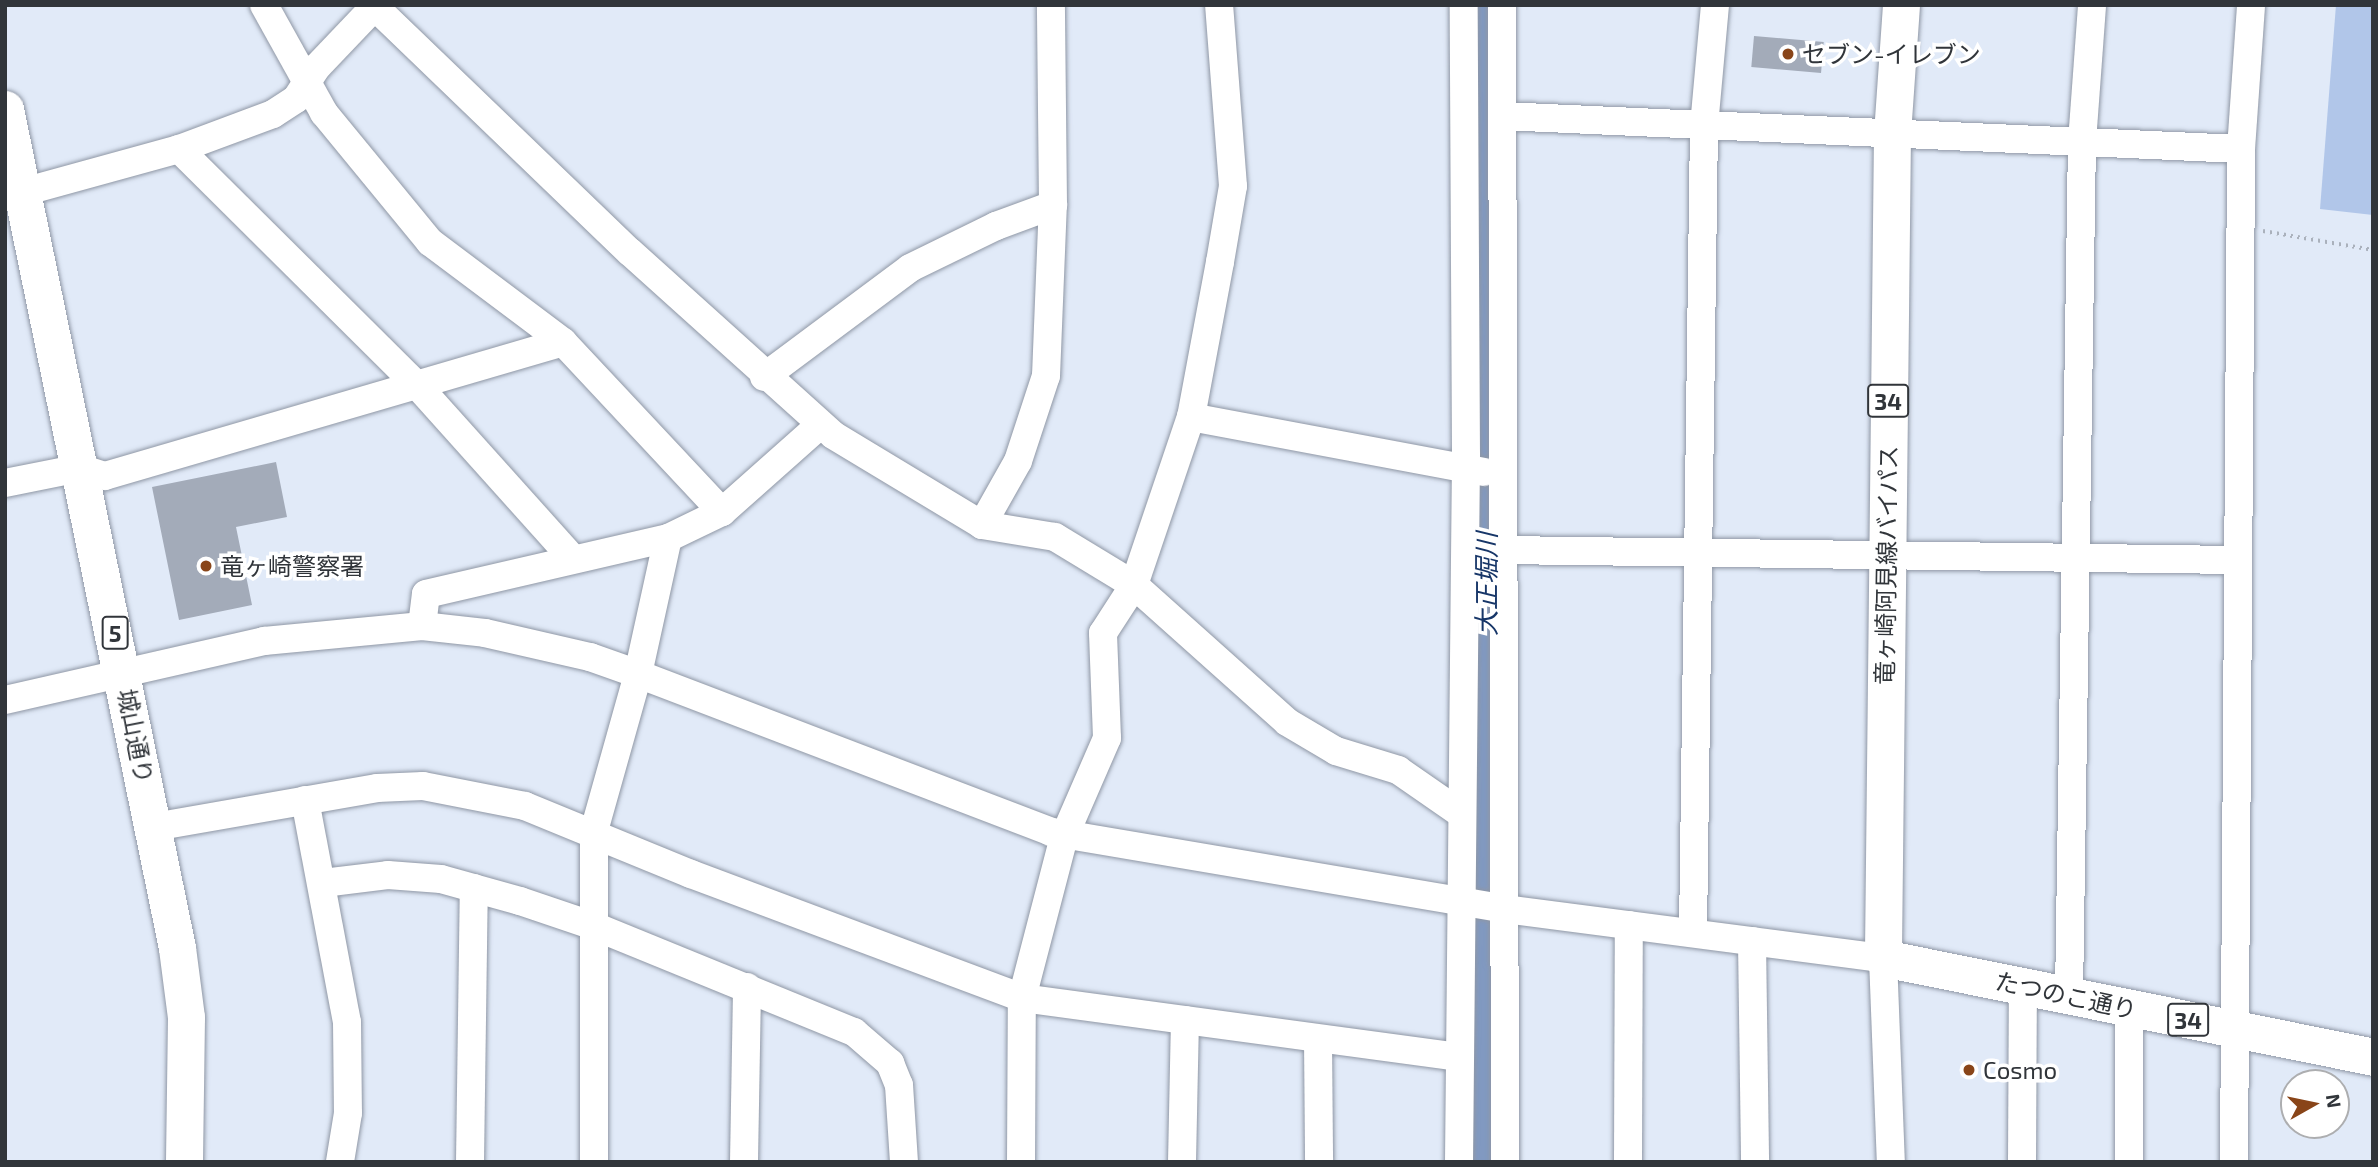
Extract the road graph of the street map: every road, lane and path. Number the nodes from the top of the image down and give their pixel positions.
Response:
1 (264, 5) edge
2 (1051, 5) edge
3 (1219, 5) edge
4 (1464, 5) edge
5 (1502, 5) edge
6 (1715, 5) edge
7 (1901, 5) edge
8 (2092, 5) edge
9 (2251, 5) edge
10 (374, 6) edge
11 (307, 82) junction
12 (5, 109) edge
13 (1502, 116) junction
14 (1704, 126) junction
15 (1892, 134) junction
16 (2082, 142) junction
17 (179, 149) junction
18 (2241, 149) junction
19 (14, 191) edge
20 (1053, 205) junction
21 (2240, 227) junction
22 (2373, 250) edge
23 (562, 342) junction
24 (764, 377) junction
25 (417, 384) junction
26 (1191, 417) junction
27 (820, 425) junction
28 (80, 468) junction
29 (1483, 472) junction
30 (5, 483) edge
31 (722, 512) junction
32 (982, 525) junction
33 (668, 538) junction
34 (1502, 550) junction
35 (1699, 553) junction
36 (1886, 554) junction
37 (572, 558) junction
38 (2073, 558) junction
39 (2238, 561) junction
40 (1134, 585) junction
41 (422, 626) junction
42 (124, 673) junction
43 (638, 674) junction
44 (5, 700) edge
45 (305, 800) junction
46 (1460, 813) junction
47 (154, 827) junction
48 (594, 831) junction
49 (1065, 834) junction
50 (1464, 852) junction
51 (1502, 856) junction
52 (323, 883) junction
53 (474, 888) junction
54 (1459, 901) junction
55 (1504, 909) junction
56 (1629, 925) junction
57 (594, 926) junction
58 (1693, 933) junction
59 (1752, 941) junction
60 (1883, 958) junction
61 (747, 986) junction
62 (2023, 986) junction
63 (2069, 996) junction
64 (1023, 998) junction
65 (2129, 1008) junction
66 (1185, 1020) junction
67 (2235, 1029) junction
68 (1318, 1039) junction
69 (1459, 1057) junction
70 (2373, 1058) edge
71 (184, 1162) edge
72 (340, 1162) edge
73 (470, 1162) edge
74 (594, 1162) edge
75 (744, 1162) edge
76 (904, 1162) edge
77 (1021, 1162) edge
78 (1182, 1162) edge
79 (1319, 1162) edge
80 (1460, 1162) edge
81 (1505, 1162) edge
82 (1628, 1162) edge
83 (1755, 1162) edge
84 (1891, 1162) edge
85 (2022, 1162) edge
86 (2129, 1162) edge
87 (2234, 1162) edge

1 - 11 street
2 - 20 street
3 - 26 street
4 - 29 street
5 - 13 street
6 - 14 street
7 - 15 main road, 竜ヶ崎阿見線バイパス / 34
8 - 16 street
9 - 18 street
10 - 11 street
10 - 24 street
11 - 17 street
11 - 23 street
12 - 19 main road, 城山通り / 5
13 - 14 street
13 - 29 street
14 - 15 street
14 - 35 street
15 - 16 street
15 - 36 main road, 竜ヶ崎阿見線バイパス / 34
16 - 18 street
16 - 38 street
17 - 19 street
17 - 25 street
18 - 21 street
19 - 28 main road, 城山通り / 5
20 - 24 street
20 - 32 street
21 - 22 path
21 - 39 street
23 - 25 street
23 - 31 street
24 - 27 street
25 - 28 street
25 - 37 street
26 - 29 street
26 - 40 street
27 - 31 street
27 - 32 street
28 - 30 street
28 - 42 main road, 城山通り / 5
29 - 34 street
29 - 46 street
31 - 33 street
32 - 40 street
33 - 37 street
33 - 43 street
34 - 35 street
34 - 51 street
35 - 36 street
35 - 58 street
36 - 38 street
36 - 60 main road, 竜ヶ崎阿見線バイパス / 34
37 - 41 street
38 - 39 street
38 - 63 street
39 - 67 street
40 - 46 street
40 - 49 street
41 - 42 street
41 - 43 street
42 - 44 street
42 - 47 main road, 城山通り / 5
43 - 48 street
43 - 49 street
45 - 47 street
45 - 48 street
45 - 52 street
46 - 50 street
47 - 71 main road, 城山通り / 5
48 - 57 street
48 - 64 street
49 - 54 street
49 - 64 street
50 - 51 street
50 - 54 street
51 - 55 street
52 - 53 street
52 - 72 street
53 - 57 street
53 - 73 street
54 - 55 street
54 - 69 street
55 - 56 street
55 - 81 street
56 - 58 street
56 - 82 street
57 - 61 street
57 - 74 street
58 - 59 street
59 - 60 street
59 - 83 street
60 - 62 main road, たつのこ通り / 34
60 - 84 street
61 - 75 street
61 - 76 street
62 - 63 main road, たつのこ通り / 34
62 - 85 street
63 - 65 main road, たつのこ通り / 34
64 - 66 street
64 - 77 street
65 - 67 main road, たつのこ通り / 34
65 - 86 street
66 - 68 street
66 - 78 street
67 - 70 main road, たつのこ通り / 34
67 - 87 street
68 - 69 street
68 - 79 street
69 - 80 street

